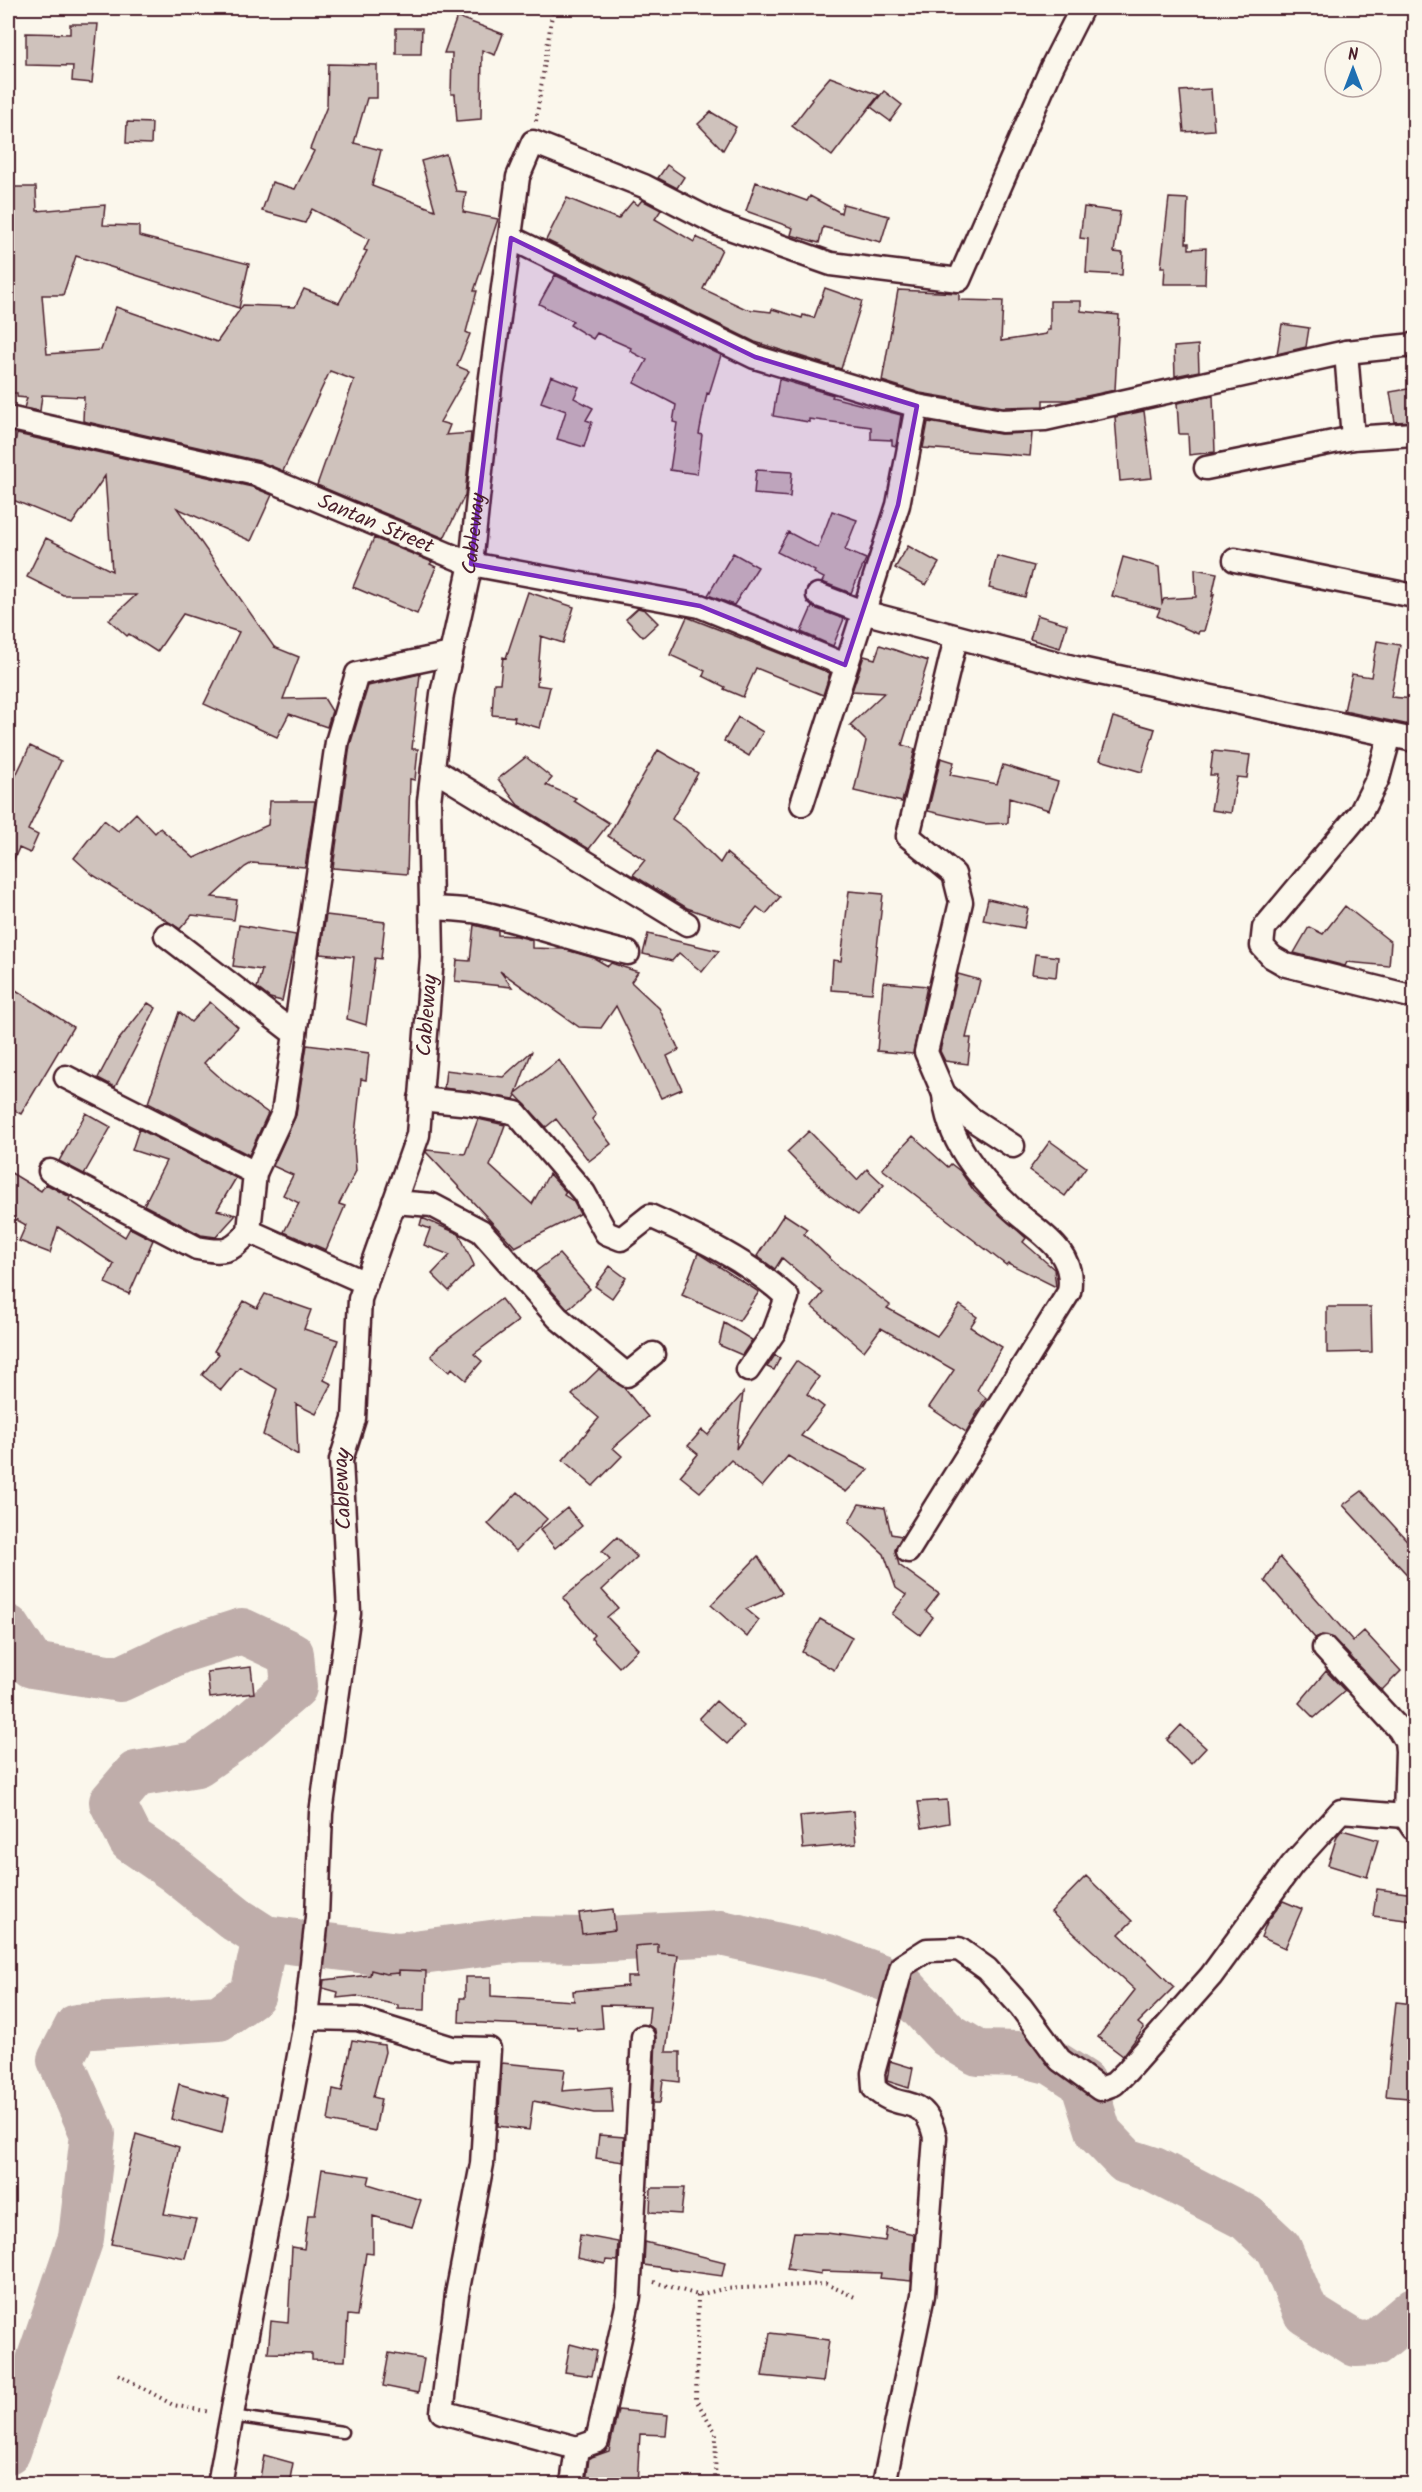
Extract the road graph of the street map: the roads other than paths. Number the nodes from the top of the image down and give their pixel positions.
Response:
1 (1082, 8) edge
2 (511, 238) junction
3 (1414, 345) edge
4 (1346, 352) junction
5 (917, 406) junction
6 (8, 418) edge
7 (1414, 434) edge
8 (1353, 438) junction
9 (1206, 468) dead end
10 (1235, 560) dead end
11 (471, 564) junction
12 (818, 595) dead end
13 (1414, 596) edge
14 (863, 612) junction
15 (956, 638) junction
16 (451, 654) junction
17 (845, 665) junction
18 (1390, 735) junction
19 (1414, 740) edge
20 (433, 769) junction
21 (802, 804) dead end
22 (431, 908) junction
23 (687, 924) dead end
24 (165, 935) dead end
25 (628, 953) dead end
26 (1414, 997) edge
27 (295, 1034) junction
28 (66, 1077) dead end
29 (944, 1094) junction
30 (420, 1099) junction
31 (1012, 1146) dead end
32 (50, 1171) dead end
33 (255, 1173) junction
34 (394, 1202) junction
35 (249, 1231) junction
36 (366, 1283) junction
37 (653, 1354) dead end
38 (748, 1370) dead end
39 (908, 1551) dead end
40 (1324, 1648) dead end
41 (1410, 1822) edge
42 (306, 2018) junction
43 (643, 2037) dead end
44 (231, 2416) junction
45 (342, 2432) dead end
46 (577, 2448) junction
47 (219, 2484) edge
48 (572, 2484) edge
49 (884, 2484) edge

1 - 2 street, Cableway
2 - 5 street
2 - 11 street, Cableway
3 - 4 street
4 - 5 street
4 - 8 street
5 - 14 street
6 - 11 street, Santan Street
7 - 8 street
8 - 9 street
10 - 13 street
11 - 16 street, Cableway
11 - 17 street, Santan Street
12 - 14 street
14 - 15 street
14 - 17 street
15 - 18 street
15 - 29 street
16 - 20 street, Cableway
16 - 27 street
17 - 21 street
18 - 19 street
18 - 26 street
20 - 22 street, Cableway
20 - 23 street
22 - 25 street
22 - 30 street, Cableway
24 - 27 street
27 - 33 street
28 - 33 street
29 - 31 street
29 - 39 street
30 - 34 street, Cableway
30 - 38 street
32 - 35 street
33 - 35 street
34 - 36 street, Cableway
34 - 37 street
35 - 36 street
36 - 42 street, Cableway
40 - 41 street
41 - 49 street
42 - 44 street, Cableway
42 - 46 street
43 - 46 street
44 - 45 lane
44 - 47 street, Cableway
46 - 48 street

